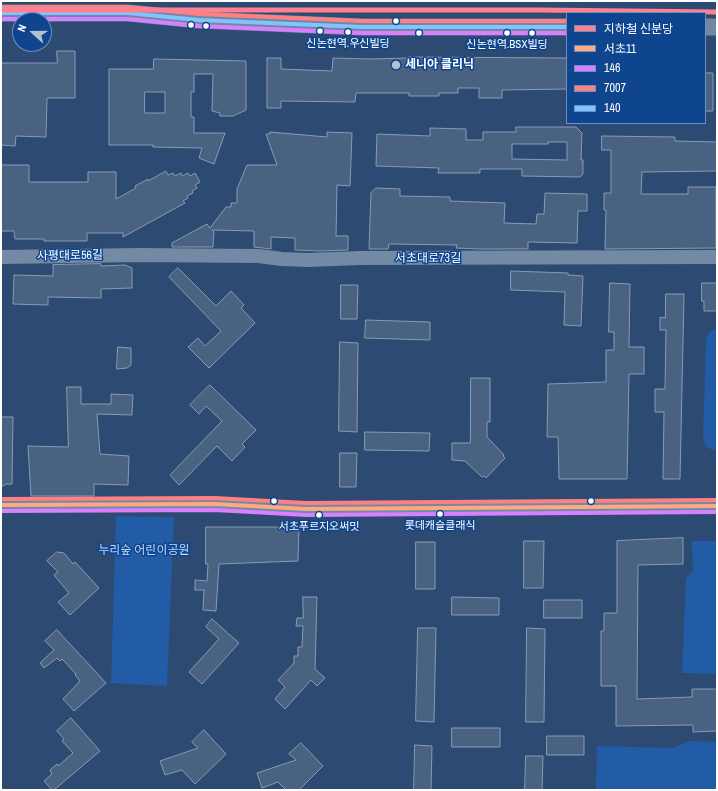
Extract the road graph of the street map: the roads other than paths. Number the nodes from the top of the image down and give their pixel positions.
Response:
1 (1, 13) edge
2 (566, 27) edge
3 (706, 27) edge
4 (717, 27) edge
5 (138, 255) joint
6 (1, 257) edge
7 (717, 257) edge
8 (1, 505) edge
9 (717, 506) edge

1 - 2 main road
3 - 4 main road
5 - 6 street, 사평대로56길
5 - 7 street, 서초대로73길
8 - 9 street

